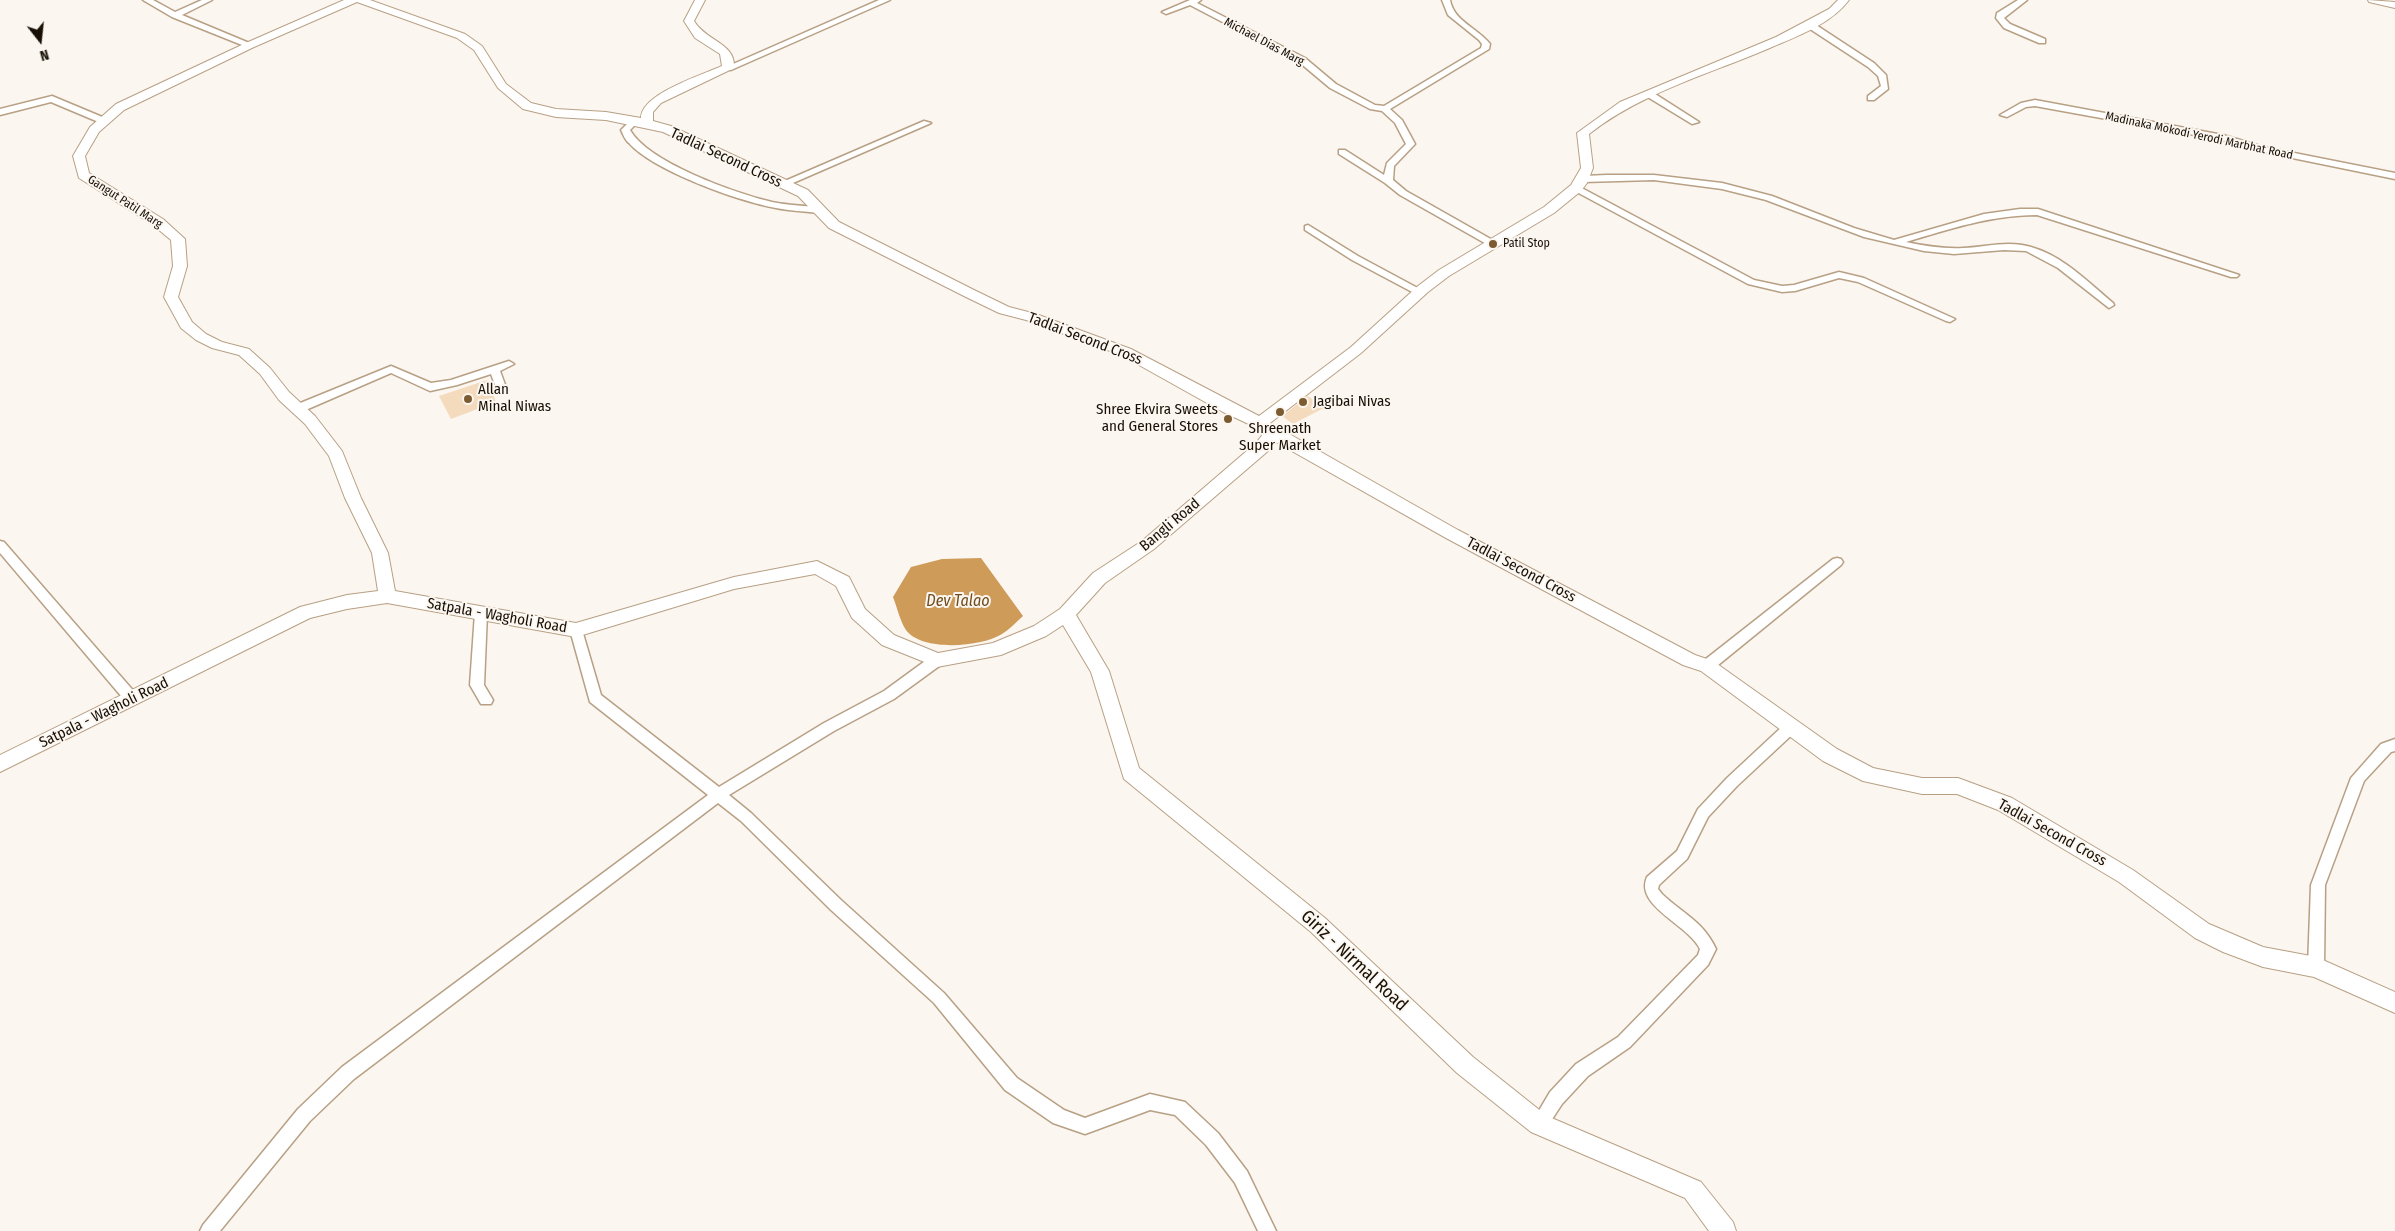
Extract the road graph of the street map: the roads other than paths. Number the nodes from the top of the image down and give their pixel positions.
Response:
1 (147, 0) edge
2 (208, 0) edge
3 (353, 0) edge
4 (360, 0) edge
5 (700, 0) edge
6 (886, 0) edge
7 (1446, 0) edge
8 (1844, 0) edge
9 (2023, 0) edge
10 (2373, 0) edge
11 (1194, 2) edge
12 (2395, 5) edge
13 (1166, 12) dead end
14 (175, 14) junction
15 (1810, 25) junction
16 (2042, 41) dead end
17 (250, 45) junction
18 (728, 68) junction
19 (1649, 94) junction
20 (1871, 98) dead end
21 (1385, 109) junction
22 (0, 112) edge
23 (2004, 115) dead end
24 (104, 121) junction
25 (641, 122) junction
26 (1695, 122) dead end
27 (927, 123) dead end
28 (1342, 152) dead end
29 (2394, 177) edge
30 (1388, 181) junction
31 (783, 184) junction
32 (1579, 184) junction
33 (818, 210) junction
34 (1308, 228) dead end
35 (1894, 243) junction
36 (1493, 244) junction
37 (2234, 276) dead end
38 (1420, 292) junction
39 (2109, 305) dead end
40 (1950, 320) dead end
41 (509, 364) dead end
42 (494, 369) junction
43 (502, 390) dead end
44 (297, 409) junction
45 (1266, 428) junction
46 (0, 545) edge
47 (1837, 562) dead end
48 (387, 596) junction
49 (481, 613) junction
50 (1066, 614) junction
51 (576, 630) junction
52 (937, 660) junction
53 (1707, 666) junction
54 (132, 699) junction
55 (486, 700) dead end
56 (1790, 728) junction
57 (2395, 745) edge
58 (0, 764) edge
59 (718, 795) junction
60 (2316, 967) junction
61 (2395, 1003) edge
62 (1539, 1124) junction
63 (209, 1231) edge
64 (1267, 1231) edge
65 (1724, 1231) edge

1 - 14 street
2 - 14 street
3 - 17 street, Gangut Patil Marg
4 - 25 street, Tadlai Second Cross
5 - 18 street
6 - 18 street
7 - 21 street
8 - 15 street
9 - 16 street
10 - 12 street
11 - 13 street
11 - 21 street, Michael Dias Marg
14 - 17 street
15 - 19 street
15 - 20 street
17 - 24 street, Gangut Patil Marg
18 - 25 street
19 - 26 street
19 - 32 street
21 - 30 street, Michael Dias Marg
22 - 24 street
23 - 29 street, Madinaka Mokodi Yerodi Marbhat Road
24 - 44 street, Gangut Patil Marg
25 - 31 street, Tadlai Second Cross
25 - 33 street
27 - 31 street
28 - 30 street
30 - 36 street
31 - 33 street, Tadlai Second Cross
32 - 35 street
32 - 36 street, Bangli Road
32 - 40 street
33 - 45 street, Tadlai Second Cross
34 - 38 street
35 - 37 street
35 - 39 street
36 - 38 street, Bangli Road
38 - 45 street, Bangli Road
41 - 42 street
42 - 43 street
42 - 44 street
44 - 48 street, Gangut Patil Marg
45 - 50 street, Bangli Road
45 - 53 street, Tadlai Second Cross
46 - 54 street
47 - 53 street
48 - 49 street, Satpala - Wagholi Road
48 - 54 street, Satpala - Wagholi Road
49 - 51 street, Satpala - Wagholi Road
49 - 55 street
50 - 52 street
50 - 62 street, Giriz - Nirmal Road
51 - 52 street, Satpala - Wagholi Road
51 - 59 street
52 - 59 street
53 - 56 street, Tadlai Second Cross
54 - 58 street, Satpala - Wagholi Road
56 - 60 street, Tadlai Second Cross
56 - 62 street
57 - 60 street
59 - 63 street
59 - 64 street
60 - 61 street, Tadlai Second Cross
62 - 65 street, Giriz - Nirmal Road

